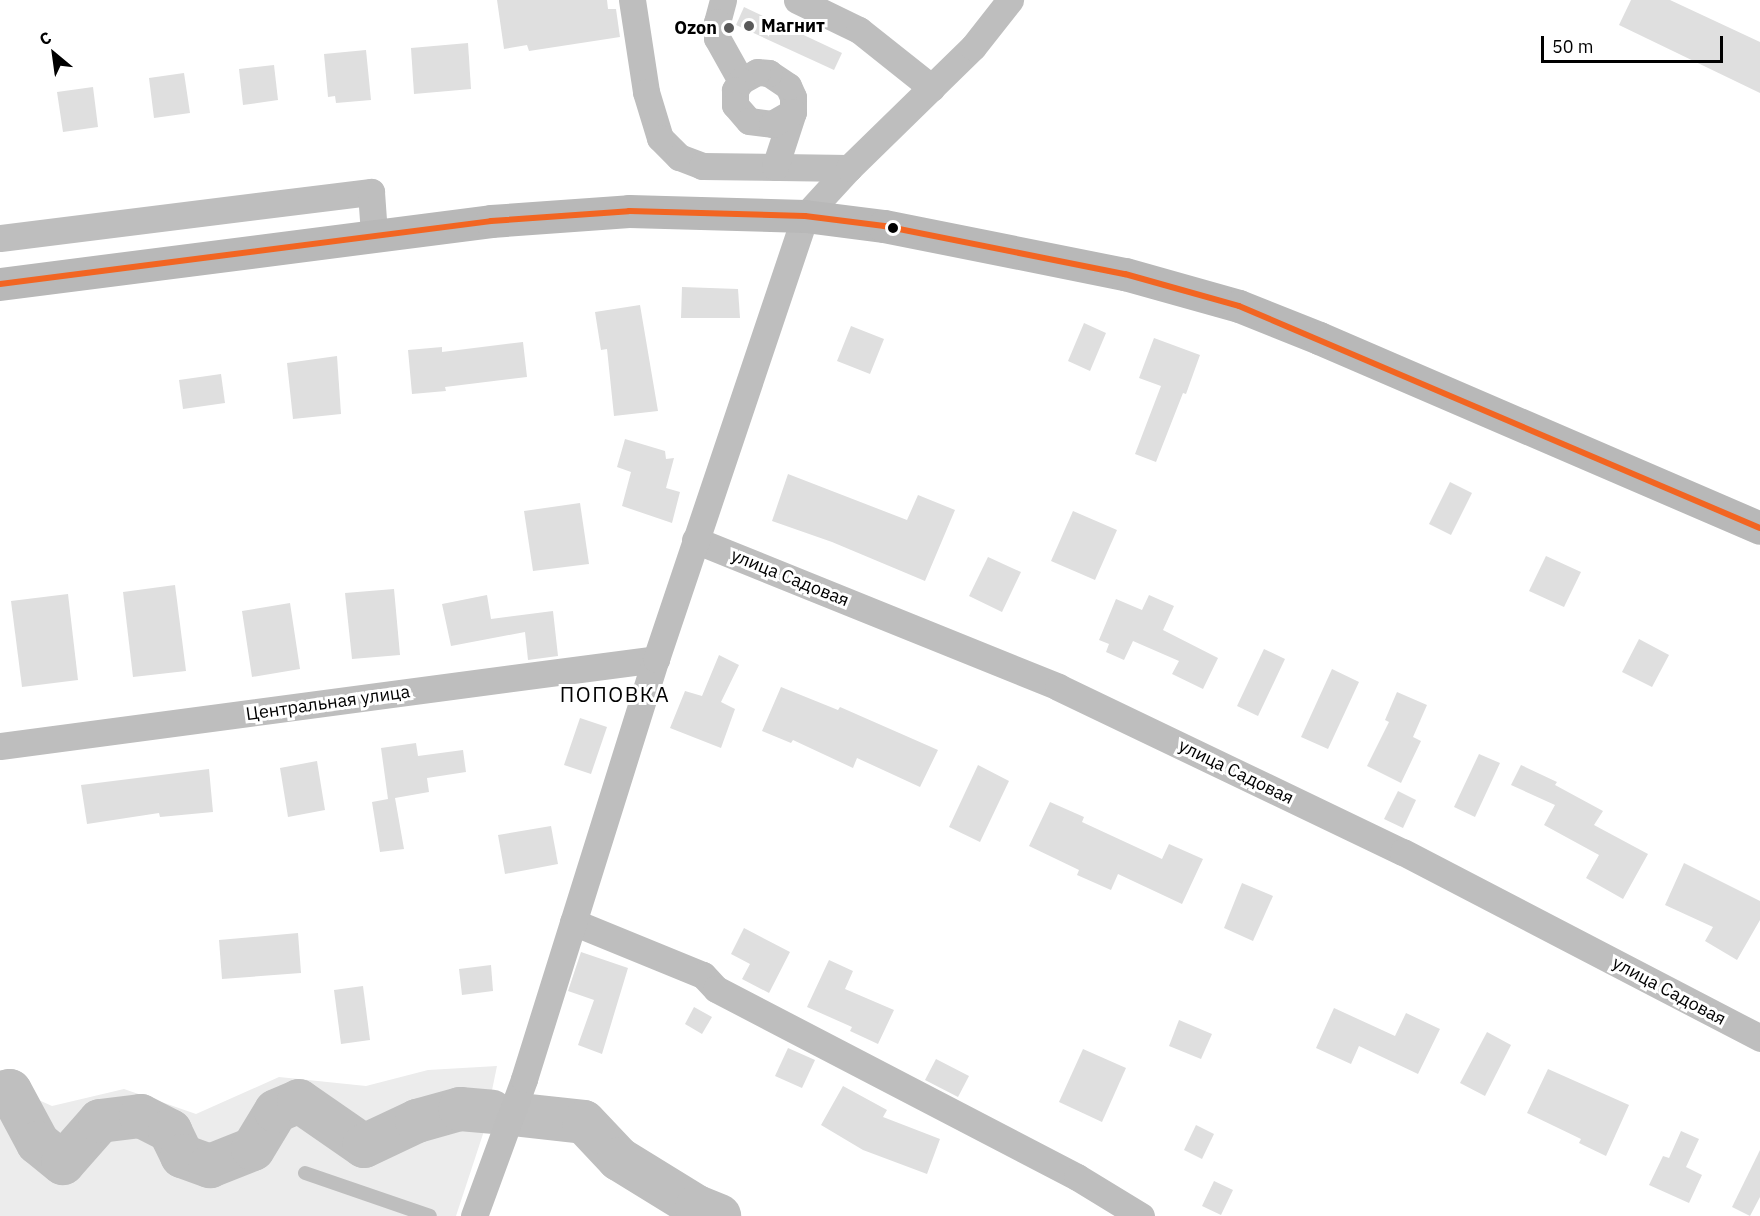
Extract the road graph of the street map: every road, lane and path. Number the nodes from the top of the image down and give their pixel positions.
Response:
1 (632, 0) edge
2 (723, 0) edge
3 (797, 0) edge
4 (1010, 0) edge
5 (741, 81) junction
6 (932, 88) junction
7 (793, 112) junction
8 (775, 167) junction
9 (849, 168) junction
10 (806, 216) junction
11 (374, 234) junction
12 (0, 238) edge
13 (0, 284) edge
14 (1760, 528) edge
15 (695, 540) junction
16 (656, 659) junction
17 (0, 746) edge
18 (573, 922) junction
19 (1760, 1038) edge
20 (305, 1173) dead end
21 (430, 1216) edge
22 (474, 1216) edge
23 (1141, 1216) edge

1 - 8 street
2 - 5 street
3 - 6 street
4 - 6 street
5 - 7 street
5 - 7 street
6 - 9 street
7 - 8 street
8 - 9 street
9 - 10 street
10 - 11 street
10 - 14 street
10 - 15 street
11 - 12 street
11 - 13 street
15 - 16 street
15 - 19 street, улица Садовая
16 - 17 street, Центральная улица
16 - 18 street
18 - 22 street
18 - 23 street
20 - 21 lane

